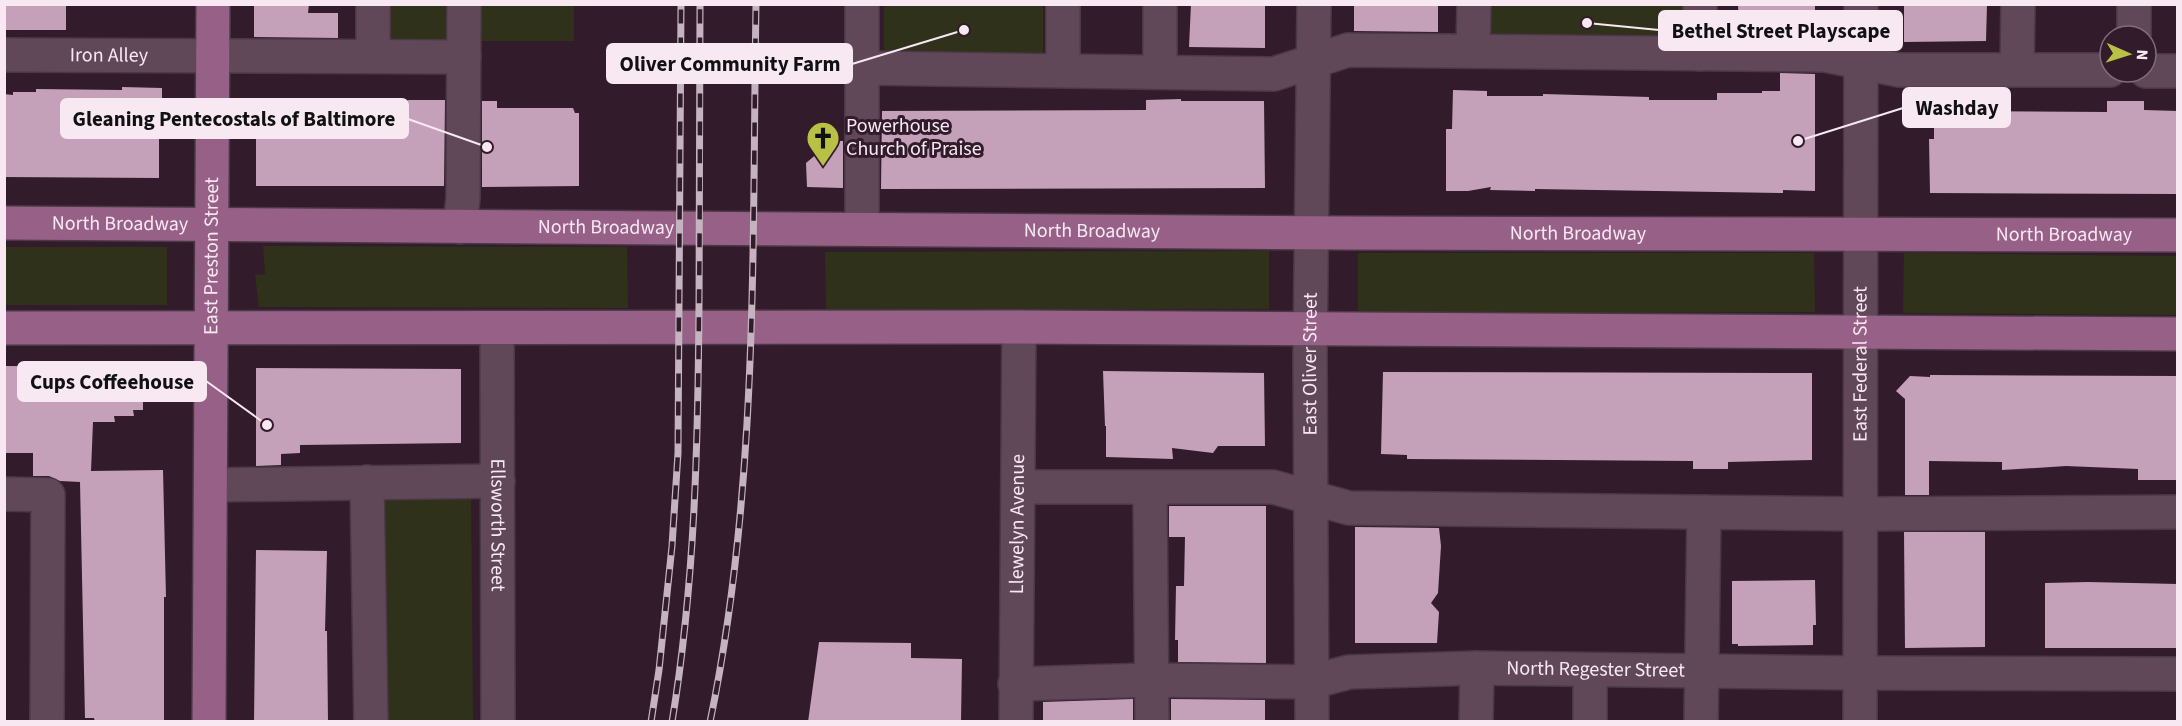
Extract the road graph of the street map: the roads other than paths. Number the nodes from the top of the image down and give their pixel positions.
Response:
1 (213, 4) edge
2 (373, 4) edge
3 (464, 4) edge
4 (862, 4) edge
5 (1063, 4) edge
6 (1160, 4) edge
7 (1314, 4) edge
8 (1474, 4) edge
9 (1700, 4) edge
10 (1861, 4) edge
11 (2018, 4) edge
12 (2134, 4) edge
13 (2134, 24) edge
14 (1473, 51) junction
15 (1700, 54) junction
16 (4, 55) edge
17 (213, 56) junction
18 (373, 56) junction
19 (464, 57) junction
20 (1861, 62) junction
21 (1312, 63) junction
22 (863, 68) junction
23 (2016, 69) junction
24 (1063, 70) junction
25 (2098, 70) edge
26 (2158, 71) edge
27 (2178, 71) edge
28 (1160, 72) junction
29 (4, 223) edge
30 (212, 224) junction
31 (460, 227) junction
32 (861, 229) junction
33 (1312, 232) junction
34 (1860, 235) junction
35 (2178, 235) edge
36 (1019, 327) junction
37 (4, 328) edge
38 (212, 328) junction
39 (497, 329) junction
40 (1311, 329) junction
41 (1860, 332) junction
42 (2178, 334) edge
43 (498, 481) junction
44 (367, 482) junction
45 (211, 485) junction
46 (1019, 488) junction
47 (1150, 488) junction
48 (4, 494) edge
49 (1312, 497) junction
50 (1704, 512) junction
51 (2178, 512) edge
52 (1860, 514) junction
53 (1477, 668) junction
54 (1590, 670) junction
55 (1701, 671) junction
56 (1860, 674) junction
57 (2178, 674) edge
58 (1152, 680) junction
59 (1311, 682) junction
60 (1015, 684) junction
61 (47, 722) edge
62 (210, 722) edge
63 (370, 722) edge
64 (498, 722) edge
65 (1016, 722) edge
66 (1152, 722) edge
67 (1312, 722) edge
68 (1476, 722) edge
69 (1590, 722) edge
70 (1701, 722) edge
71 (1860, 722) edge

1 - 17 main road, East Preston Street
2 - 18 street
3 - 19 street
4 - 22 street
5 - 24 street
6 - 28 street
7 - 21 street, East Oliver Street
8 - 14 street
9 - 15 street
10 - 20 street, East Federal Street
11 - 23 street
12 - 13 street
14 - 15 street
14 - 21 street
15 - 20 street
16 - 17 street, Iron Alley
17 - 18 street, Iron Alley
17 - 30 main road, East Preston Street
18 - 19 street, Iron Alley
19 - 31 street
20 - 23 street
20 - 34 street, East Federal Street
21 - 28 street
21 - 33 street, East Oliver Street
22 - 24 street
22 - 32 street
23 - 25 street
24 - 28 street
26 - 27 street
29 - 30 main road, North Broadway
30 - 31 main road, North Broadway
30 - 38 main road, East Preston Street
31 - 32 main road, North Broadway
32 - 33 main road, North Broadway
33 - 34 main road, North Broadway
33 - 40 street, East Oliver Street
34 - 35 main road, North Broadway
34 - 41 street, East Federal Street
36 - 39 main road
36 - 40 main road
36 - 46 street, Llewelyn Avenue
37 - 38 main road
38 - 39 main road
38 - 45 main road, East Preston Street
39 - 43 street, Ellsworth Street
40 - 41 main road
40 - 49 street, East Oliver Street
41 - 42 main road
41 - 52 street, East Federal Street
43 - 44 street
43 - 64 street, Ellsworth Street
44 - 45 street
44 - 63 street
45 - 62 main road, East Preston Street
46 - 47 street
46 - 60 street, Llewelyn Avenue
47 - 49 street
47 - 58 street
48 - 61 street
49 - 50 street
49 - 59 street, East Oliver Street
50 - 52 street
50 - 55 street
51 - 52 street
52 - 56 street, East Federal Street
53 - 54 street, North Regester Street
53 - 59 street, North Regester Street
53 - 68 street
54 - 55 street, North Regester Street
54 - 69 street
55 - 56 street, North Regester Street
55 - 70 street
56 - 57 street, North Regester Street
56 - 71 street, East Federal Street
58 - 59 street, North Regester Street
58 - 60 street, North Regester Street
58 - 66 street
59 - 67 street, East Oliver Street
60 - 65 street, Llewelyn Avenue

